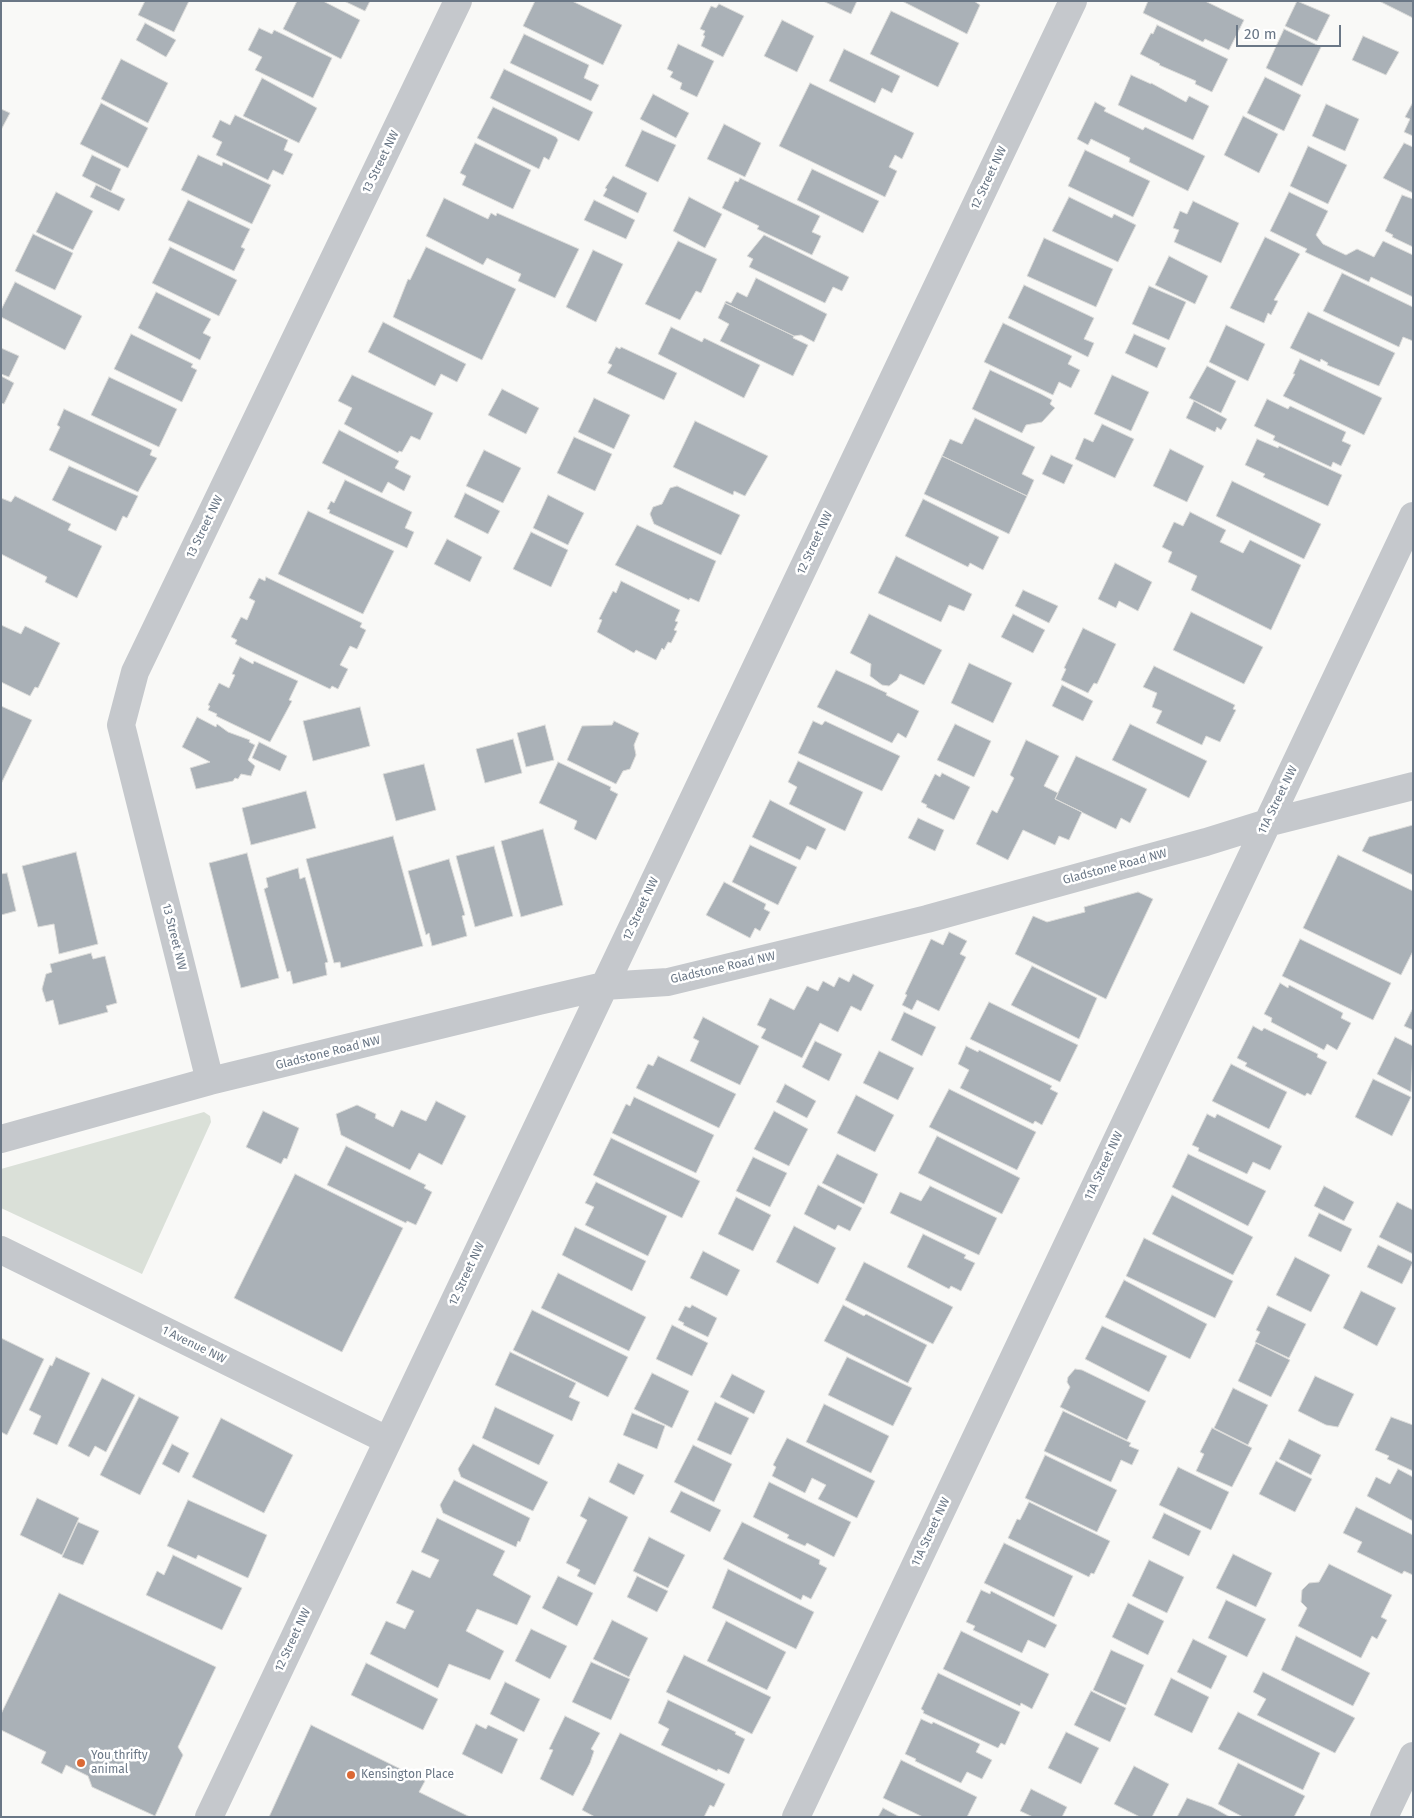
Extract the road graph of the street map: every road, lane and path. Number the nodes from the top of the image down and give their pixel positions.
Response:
1 (458, 1) edge
2 (1073, 1) edge
3 (1413, 516) edge
4 (1413, 786) edge
5 (1267, 823) junction
6 (604, 986) junction
7 (210, 1081) junction
8 (1, 1139) edge
9 (1, 1250) edge
10 (388, 1440) junction
11 (1413, 1756) edge
12 (209, 1817) edge
13 (796, 1817) edge
14 (1384, 1817) edge

1 - 7 street, 13 Street NW
2 - 6 street, 12 Street NW
3 - 5 street, 11A Street NW
4 - 5 street, Gladstone Road NW
5 - 6 street, Gladstone Road NW
5 - 13 street, 11A Street NW
6 - 7 street, Gladstone Road NW
6 - 10 street, 12 Street NW
7 - 8 street, Gladstone Road NW
9 - 10 street, 1 Avenue NW
10 - 12 street, 12 Street NW
11 - 14 street

